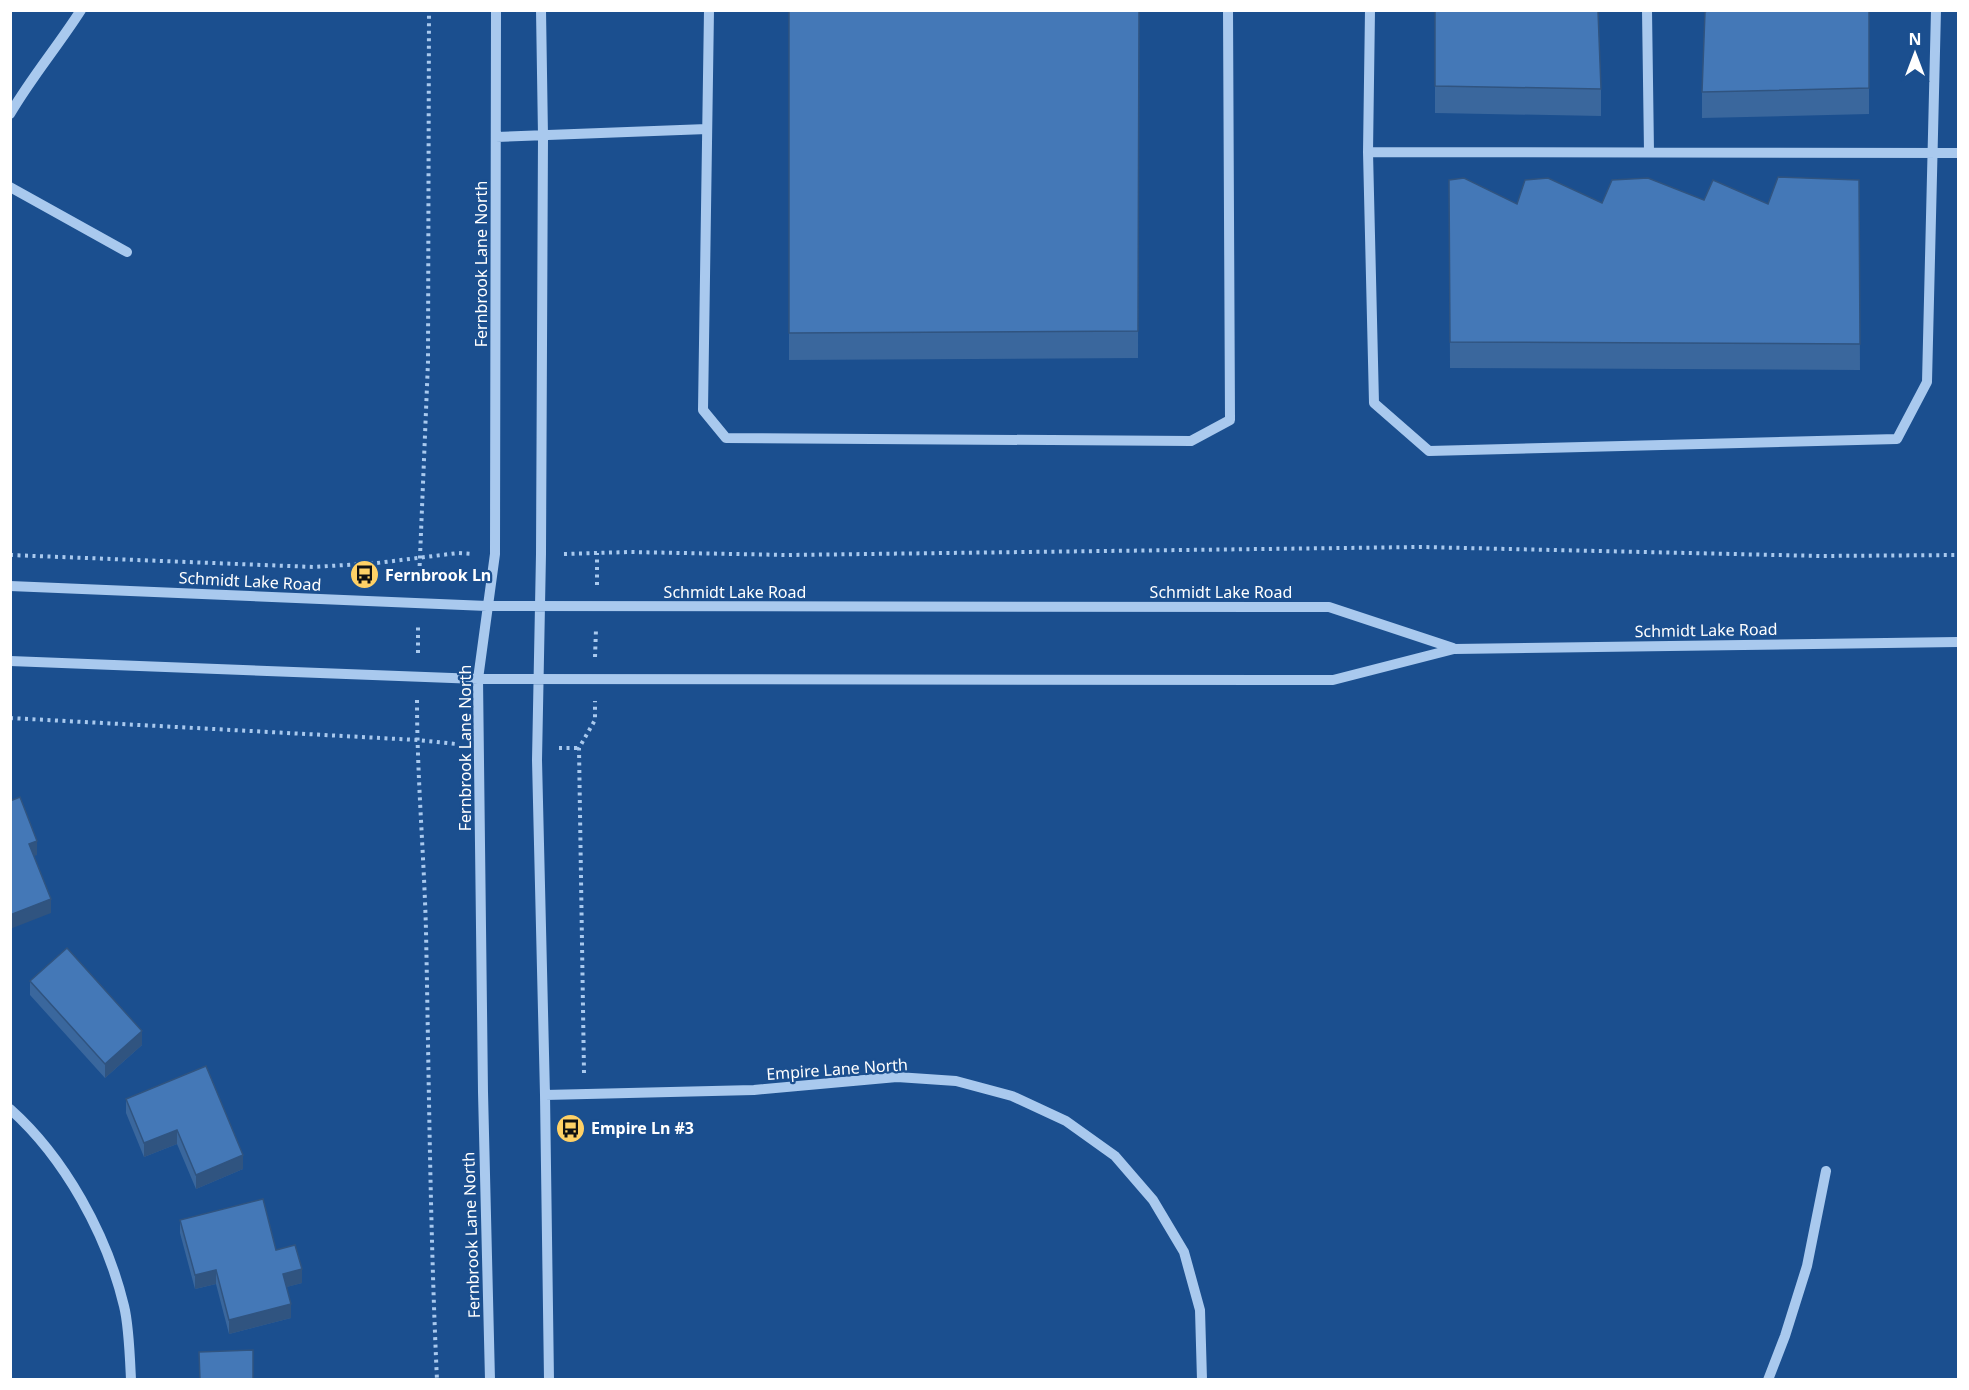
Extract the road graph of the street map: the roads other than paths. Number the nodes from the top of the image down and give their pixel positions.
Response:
1 (81, 10) edge
2 (496, 10) edge
3 (541, 10) edge
4 (709, 10) edge
5 (1228, 10) edge
6 (1370, 10) edge
7 (1647, 10) edge
8 (1936, 10) edge
9 (10, 114) edge
10 (707, 129) junction
11 (543, 136) junction
12 (496, 137) junction
13 (1368, 152) junction
14 (1649, 152) junction
15 (1933, 153) junction
16 (1959, 153) edge
17 (10, 187) edge
18 (127, 252) dead end
19 (10, 586) edge
20 (487, 606) junction
21 (541, 606) junction
22 (1959, 642) edge
23 (1454, 649) junction
24 (10, 662) edge
25 (478, 678) junction
26 (539, 678) junction
27 (546, 1095) junction
28 (10, 1109) edge
29 (1826, 1171) dead end
30 (130, 1380) edge
31 (490, 1380) edge
32 (549, 1380) edge
33 (1202, 1380) edge
34 (1768, 1380) edge

1 - 9 street
2 - 12 street, Fernbrook Lane North
3 - 11 street
4 - 10 street
5 - 10 street
6 - 13 street
7 - 14 street
8 - 15 street
10 - 11 street
11 - 12 street
11 - 21 street
12 - 20 street, Fernbrook Lane North
13 - 14 street
13 - 15 street
14 - 15 street
15 - 16 street
17 - 18 street
19 - 20 street, Schmidt Lake Road
20 - 21 street, Schmidt Lake Road
20 - 25 street, Fernbrook Lane North
21 - 23 street, Schmidt Lake Road
21 - 26 street
22 - 23 street, Schmidt Lake Road
23 - 26 street, Schmidt Lake Road
24 - 25 street, Schmidt Lake Road
25 - 26 street, Schmidt Lake Road
25 - 31 street, Fernbrook Lane North
26 - 27 street
27 - 32 street
27 - 33 street, Empire Lane North
28 - 30 street
29 - 34 street

